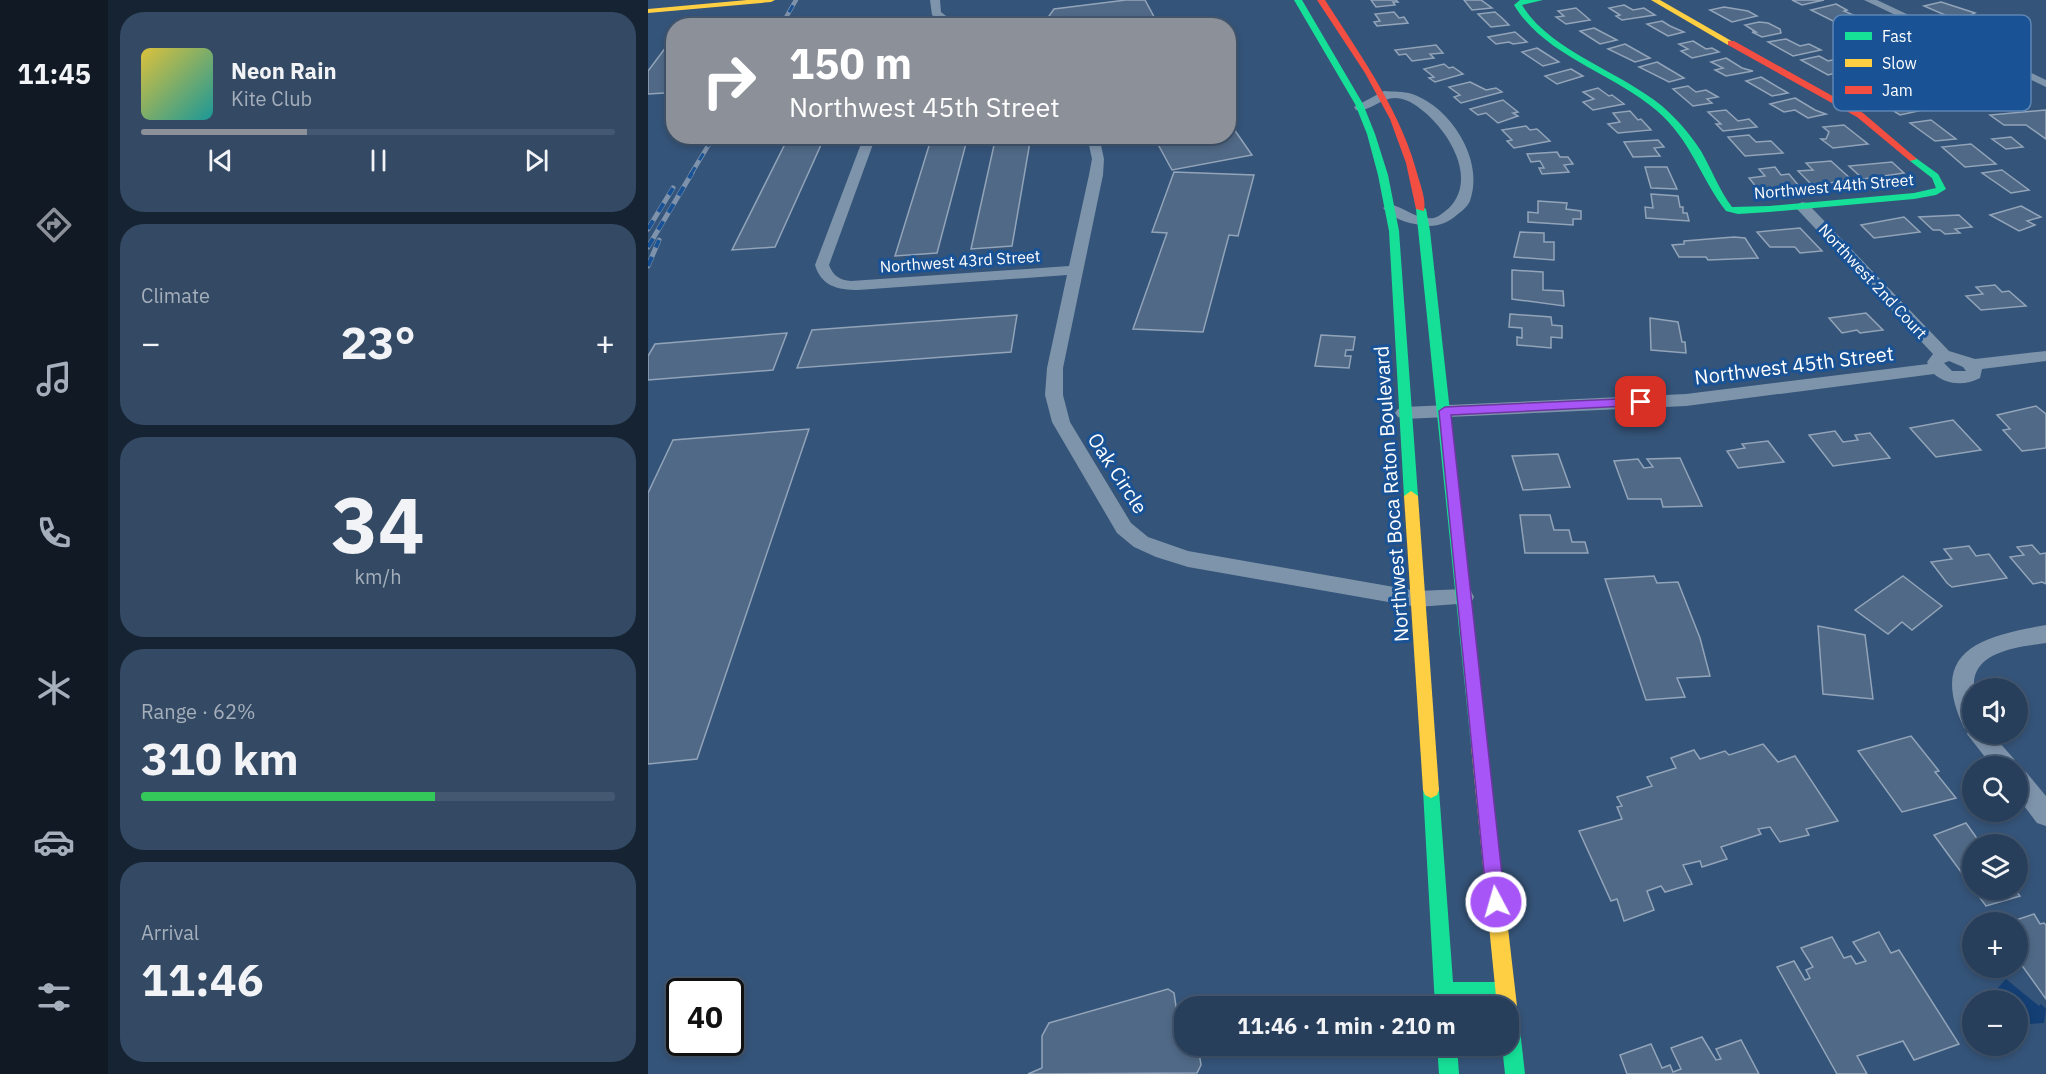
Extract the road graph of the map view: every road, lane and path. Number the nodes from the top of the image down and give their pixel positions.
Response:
1 (771, 0) edge
2 (935, 0) edge
3 (1298, 0) edge
4 (1321, 0) edge
5 (1539, 0) edge
6 (1655, 0) edge
7 (1869, 0) edge
8 (668, 5) edge
9 (1901, 15) edge
10 (651, 16) edge
11 (942, 18) edge
12 (2031, 77) edge
13 (2046, 84) edge
14 (1381, 95) junction
15 (1833, 100) edge
16 (1360, 107) junction
17 (1853, 111) edge
18 (867, 144) edge
19 (1095, 144) edge
20 (1802, 206) junction
21 (1390, 208) junction
22 (1424, 222) junction
23 (1076, 270) junction
24 (2046, 356) edge
25 (1941, 362) junction
26 (1445, 411) junction
27 (1404, 413) junction
28 (1464, 597) junction
29 (1417, 599) junction
30 (2046, 634) edge
31 (1963, 678) edge
32 (1987, 744) edge
33 (1997, 756) edge
34 (2028, 792) edge
35 (2046, 815) edge
36 (1444, 991) junction
37 (1506, 991) junction
38 (1444, 996) edge
39 (1506, 996) edge
40 (1448, 1056) edge
41 (1513, 1056) edge
42 (1449, 1074) edge
43 (1515, 1074) edge

1 - 8 street
2 - 11 street
3 - 16 street, Northwest Boca Raton Boulevard
4 - 14 street
5 - 20 street, Northwest 44th Street
6 - 15 street, Northwest 44th Street
7 - 9 street
8 - 10 street
12 - 13 street
14 - 16 street
14 - 22 street
14 - 22 street
16 - 21 street, Northwest Boca Raton Boulevard
17 - 20 street, Northwest 44th Street
18 - 23 street, Northwest 43rd Street
19 - 23 street, Oak Circle
20 - 25 street, Northwest 2nd Court
21 - 22 street
21 - 27 street, Northwest Boca Raton Boulevard
22 - 26 street
23 - 29 street, Oak Circle
24 - 25 street
25 - 26 street, Northwest 45th Street
26 - 27 street, Northwest 45th Street
26 - 28 street
27 - 29 street, Northwest Boca Raton Boulevard
28 - 29 street, Oak Circle
28 - 37 street
29 - 36 street, Northwest Boca Raton Boulevard
30 - 31 street
32 - 33 street
34 - 35 street
36 - 37 street
36 - 38 street, Northwest Boca Raton Boulevard
37 - 39 street
40 - 42 street
41 - 43 street

